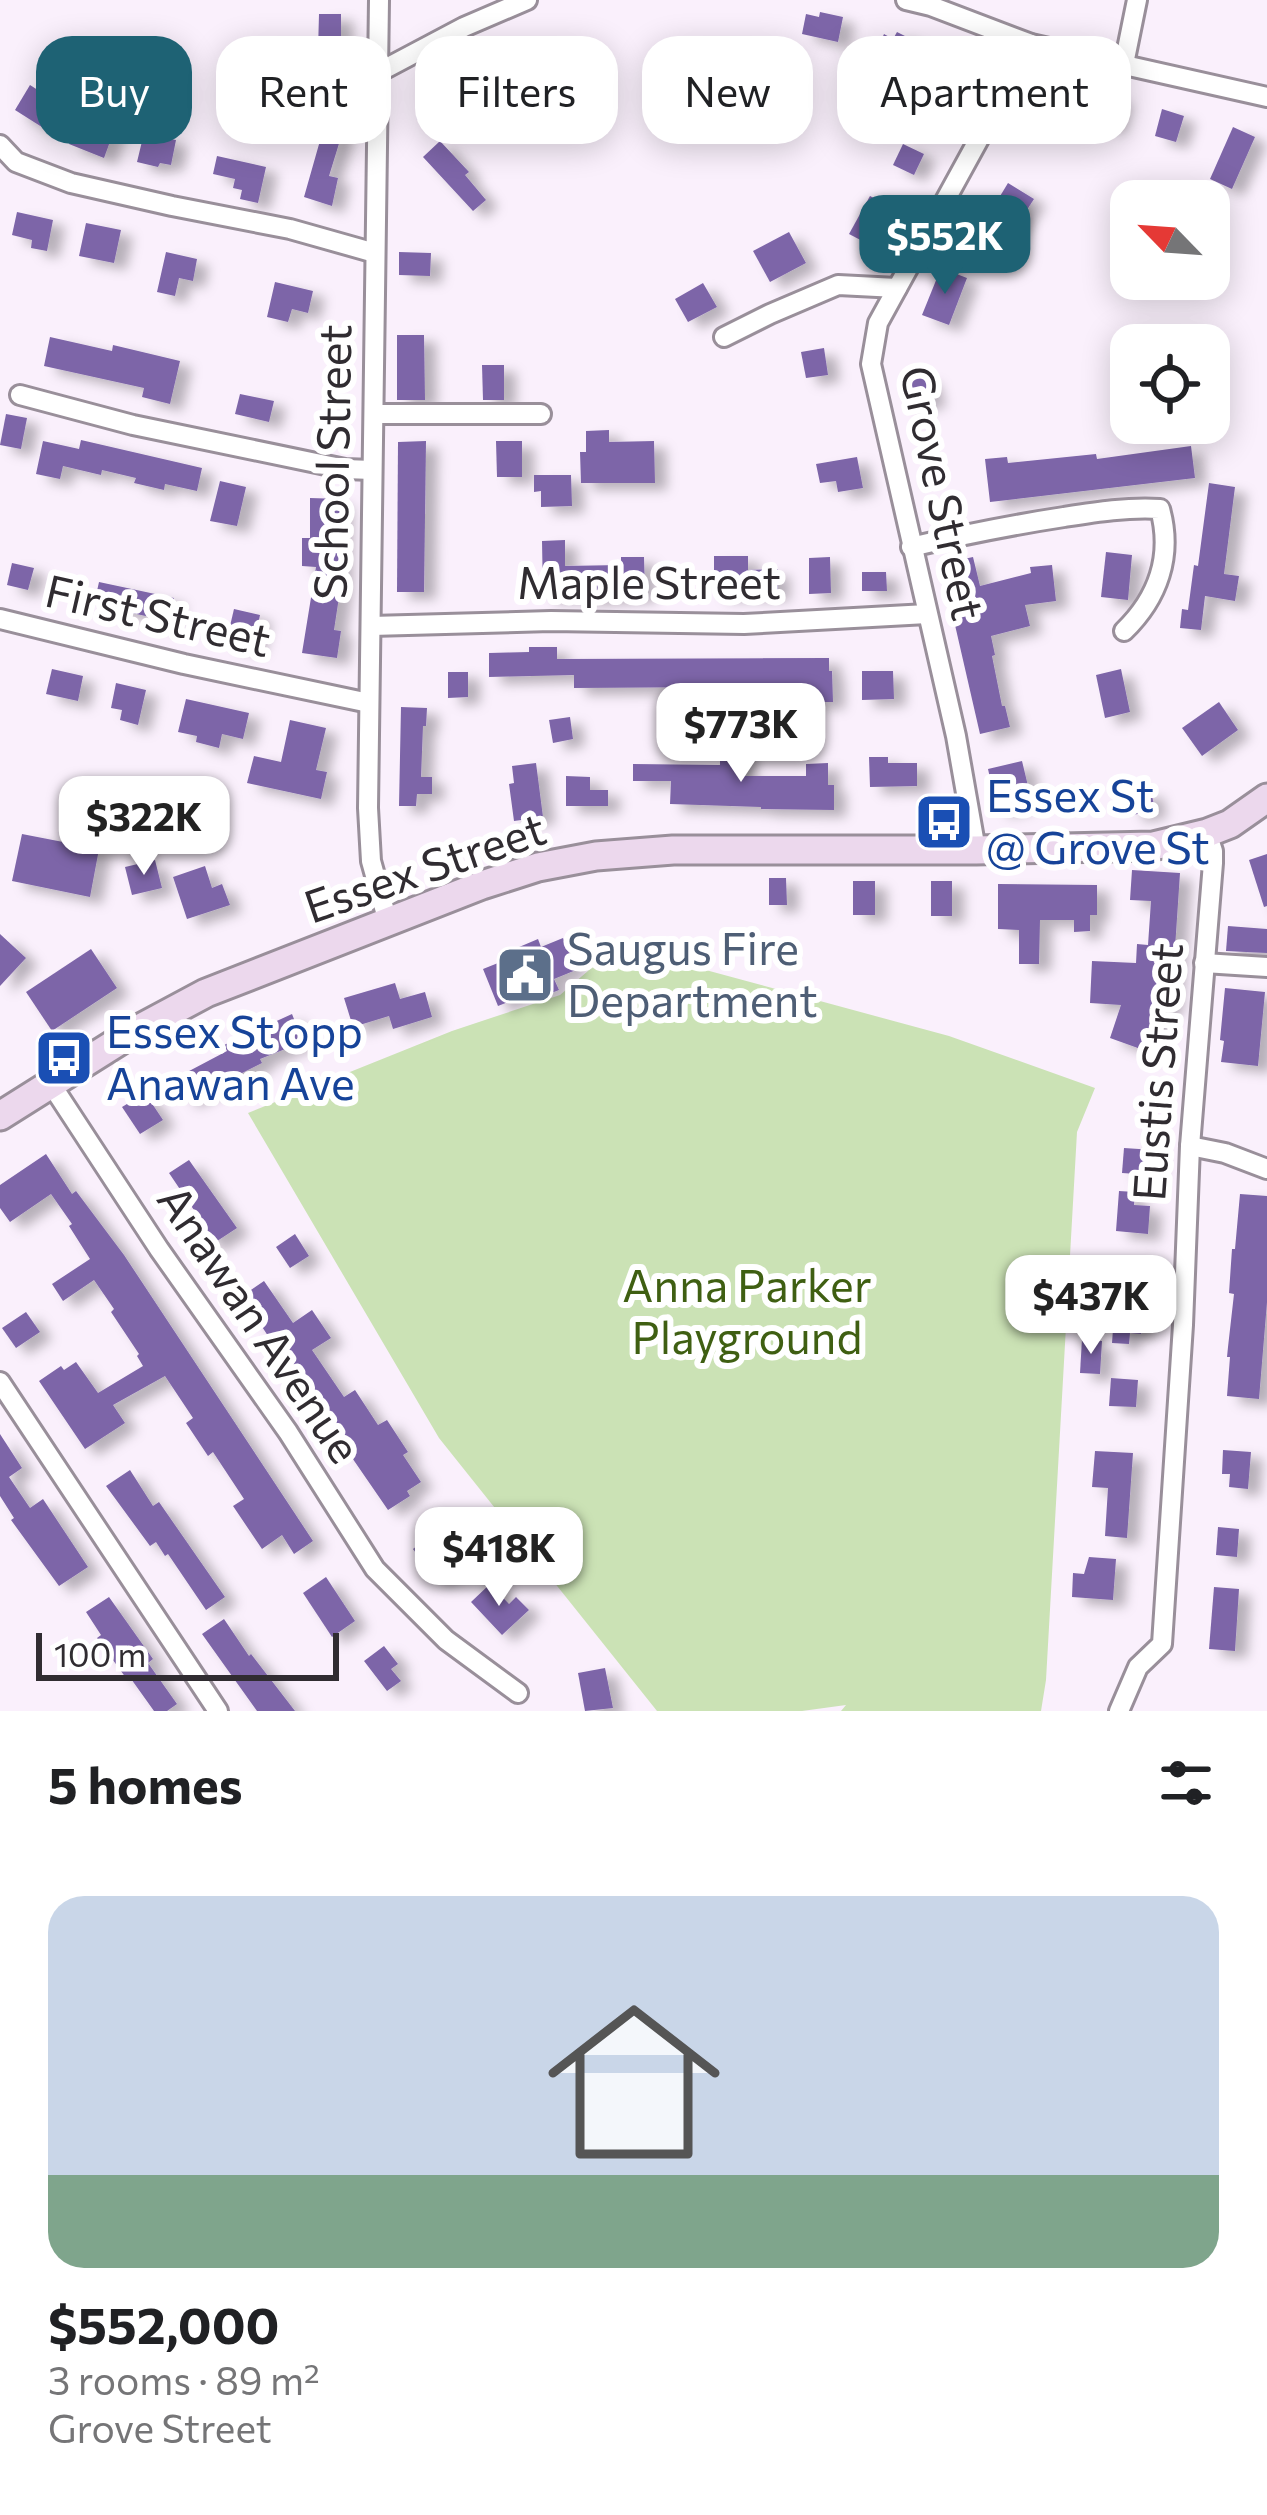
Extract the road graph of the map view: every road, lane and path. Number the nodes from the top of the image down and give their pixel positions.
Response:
1 (379, 0) edge
2 (527, 0) edge
3 (906, 0) edge
4 (1137, 0) edge
5 (379, 36) edge
6 (1010, 36) edge
7 (1130, 36) edge
8 (391, 66) edge
9 (1131, 66) edge
10 (1267, 97) edge
11 (377, 144) edge
12 (976, 144) edge
13 (0, 145) edge
14 (375, 253) junction
15 (897, 288) junction
16 (724, 337) dead end
17 (20, 395) dead end
18 (374, 414) junction
19 (541, 414) dead end
20 (372, 470) junction
21 (911, 547) junction
22 (927, 614) junction
23 (0, 619) edge
24 (370, 626) junction
25 (1124, 631) dead end
26 (369, 703) junction
27 (1267, 798) edge
28 (1207, 833) junction
29 (976, 850) junction
30 (388, 922) junction
31 (1204, 963) junction
32 (1267, 967) edge
33 (51, 1084) junction
34 (0, 1116) edge
35 (1190, 1146) junction
36 (1267, 1169) edge
37 (0, 1382) edge
38 (518, 1693) dead end
39 (218, 1711) edge
40 (1119, 1711) edge

1 - 5 street, School Street
2 - 8 street
3 - 6 street
4 - 7 street
9 - 10 street
11 - 14 street, School Street
12 - 15 street, Grove Street
13 - 14 street
14 - 18 street, School Street
15 - 16 street
15 - 21 street, Grove Street
17 - 20 street
18 - 19 street
18 - 20 street, School Street
20 - 24 street, School Street
21 - 22 street, Grove Street
21 - 25 street
22 - 24 street, Maple Street
22 - 29 street, Grove Street
23 - 26 street, First Street
24 - 26 street, School Street
26 - 30 street, School Street
27 - 28 main road, Essex Street
28 - 29 main road, Essex Street
28 - 31 street, Eustis Street
29 - 30 main road, Essex Street
30 - 33 main road, Essex Street
31 - 32 street
31 - 35 street, Eustis Street
33 - 34 main road, Essex Street
33 - 38 street, Anawan Avenue
35 - 36 street
35 - 40 street, Eustis Street
37 - 39 street

